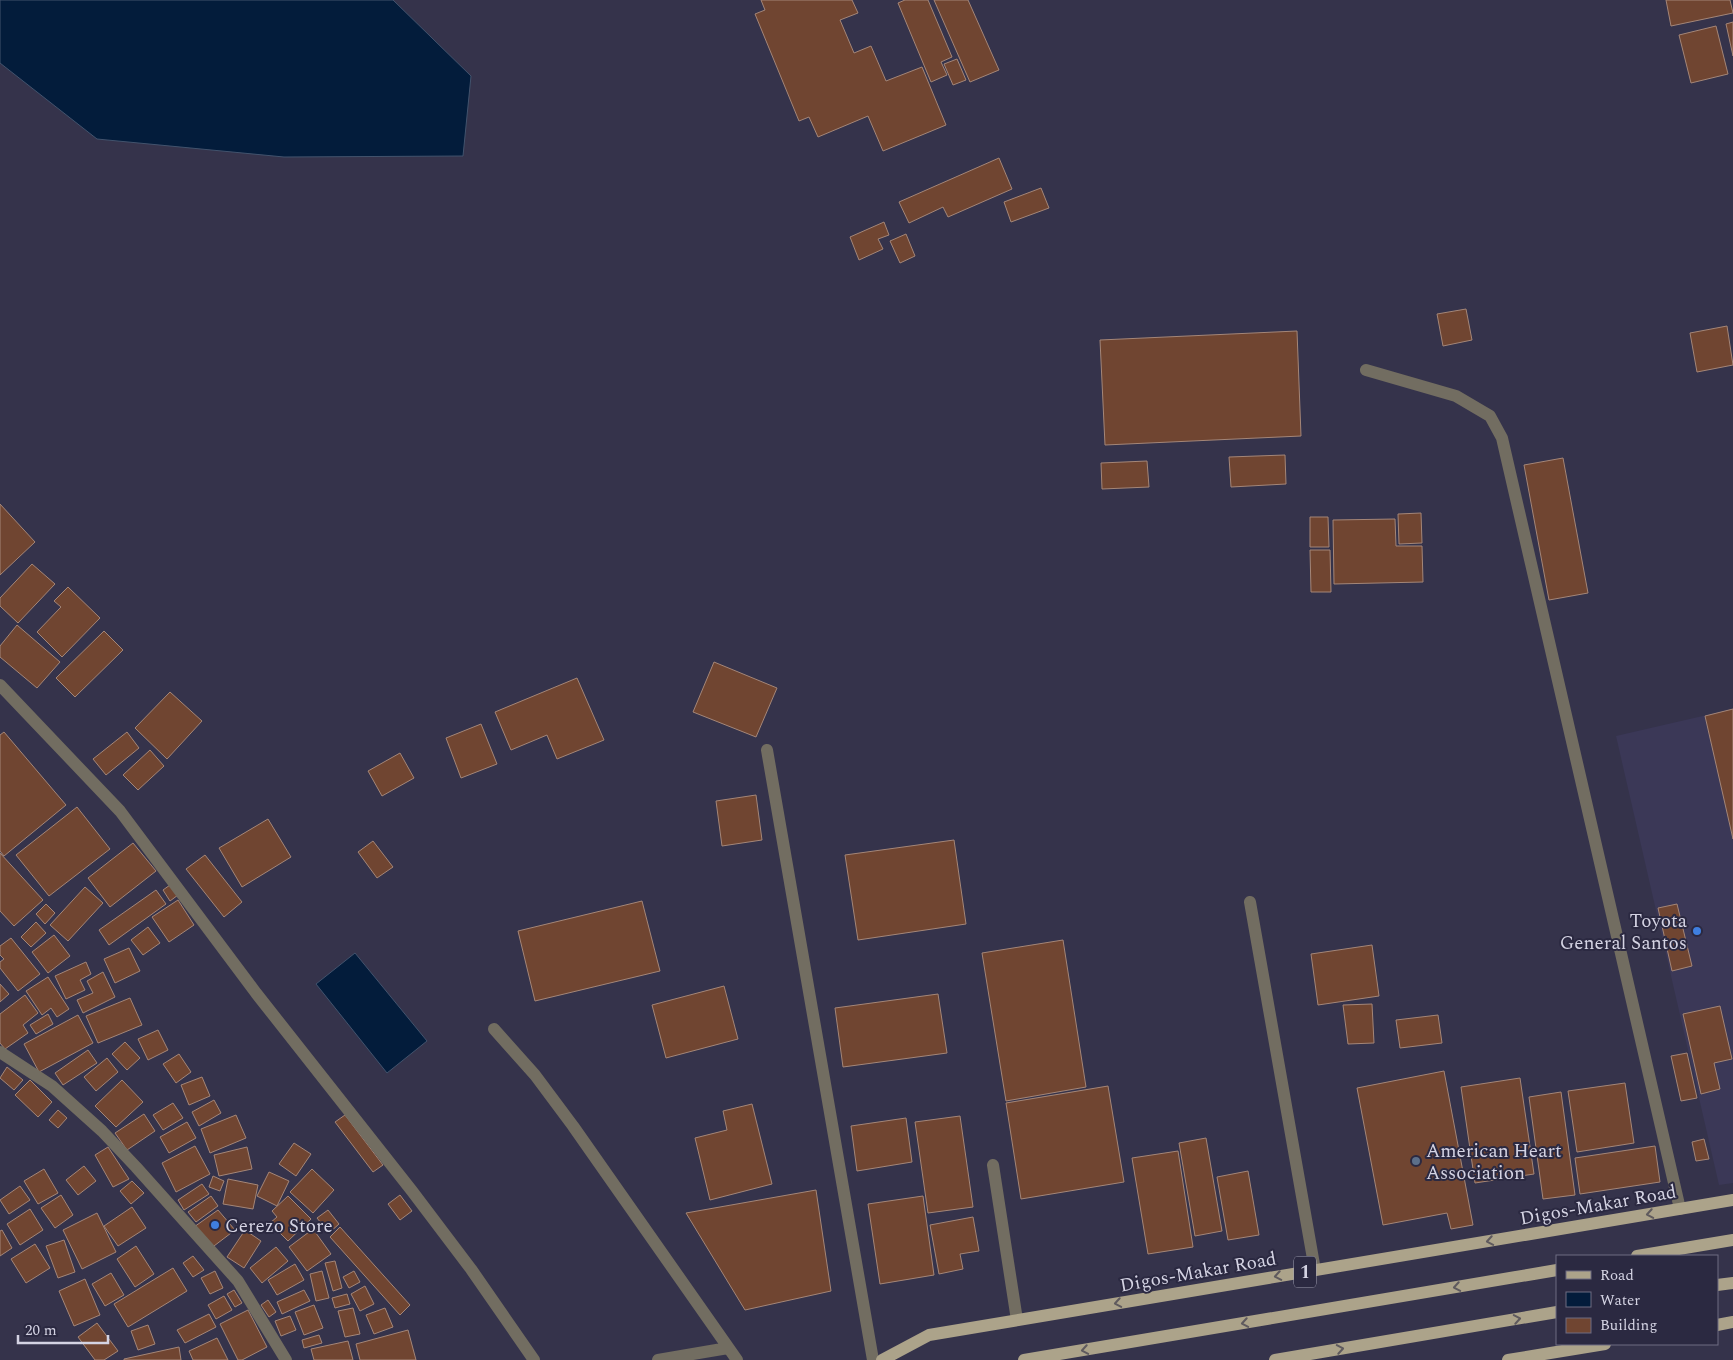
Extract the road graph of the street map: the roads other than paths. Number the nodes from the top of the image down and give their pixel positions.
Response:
1 (1366, 370) dead end
2 (0, 685) edge
3 (767, 750) dead end
4 (1250, 902) dead end
5 (494, 1030) dead end
6 (0, 1052) edge
7 (993, 1165) dead end
8 (1733, 1200) edge
9 (1680, 1209) junction
10 (1733, 1240) edge
11 (1643, 1255) edge
12 (1315, 1270) junction
13 (1556, 1270) edge
14 (1733, 1282) edge
15 (1718, 1285) edge
16 (1556, 1312) edge
17 (1017, 1320) junction
18 (1733, 1322) edge
19 (1718, 1325) edge
20 (1598, 1345) edge
21 (728, 1348) junction
22 (286, 1360) edge
23 (534, 1360) edge
24 (658, 1360) edge
25 (736, 1360) edge
26 (873, 1360) edge
27 (882, 1360) edge
28 (1024, 1360) edge
29 (1275, 1360) edge
30 (1508, 1360) edge

1 - 9 street
2 - 23 street
3 - 26 street
4 - 12 street
5 - 21 street
6 - 22 street
7 - 17 street
8 - 9 main road, Digos-Makar Road / 1
9 -> 12 main road, Digos-Makar Road / 1
10 - 11 main road
12 -> 17 main road, Digos-Makar Road / 1
13 -> 28 main road, 1
14 - 15 main road
29 -> 16 main road
17 - 27 main road, Digos-Makar Road / 1
18 - 19 main road
20 - 30 main road
21 - 24 street
21 - 25 street

